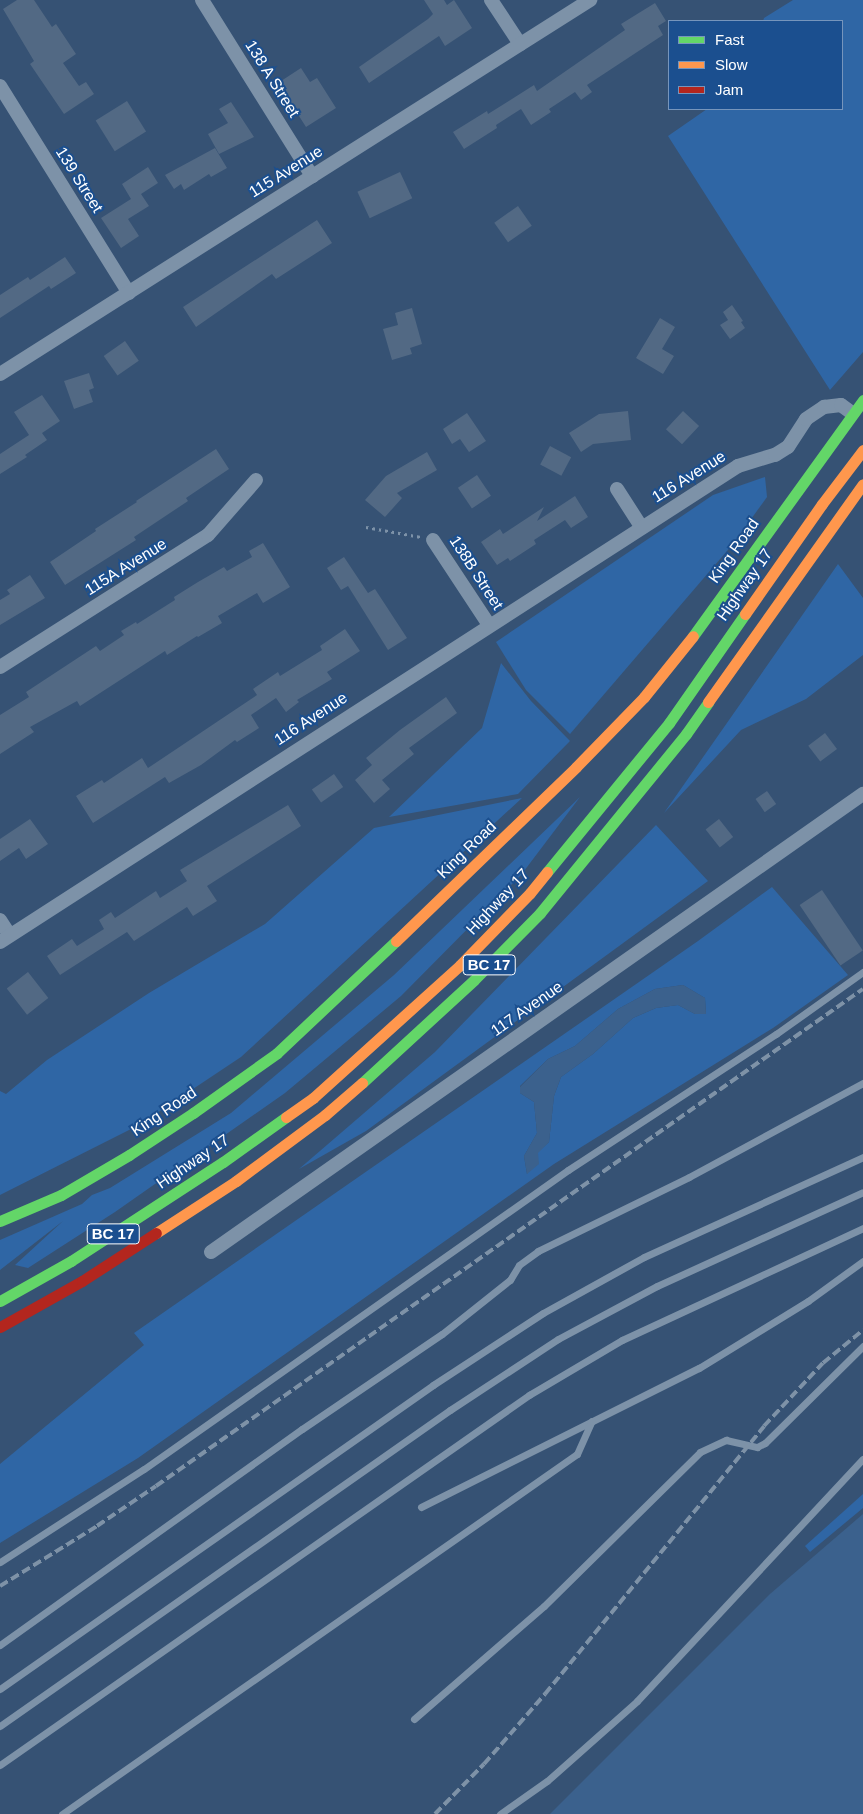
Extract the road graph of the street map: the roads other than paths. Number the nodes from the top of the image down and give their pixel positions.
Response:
1 (202, 0) edge
2 (491, 0) edge
3 (590, 0) edge
4 (520, 44) junction
5 (0, 86) edge
6 (312, 176) junction
7 (129, 293) junction
8 (0, 374) edge
9 (863, 400) edge
10 (852, 413) junction
11 (863, 450) edge
12 (256, 480) dead end
13 (863, 484) edge
14 (617, 489) dead end
15 (642, 528) junction
16 (433, 540) road end
17 (489, 625) junction
18 (0, 667) edge
19 (863, 794) edge
20 (0, 920) edge
21 (4, 938) edge
22 (863, 972) edge
23 (863, 1083) edge
24 (863, 1157) edge
25 (863, 1192) edge
26 (0, 1221) edge
27 (863, 1228) edge
28 (211, 1252) dead end
29 (863, 1261) edge
30 (0, 1301) edge
31 (0, 1327) edge
32 (863, 1346) edge
33 (592, 1421) junction
34 (863, 1459) edge
35 (421, 1508) dead end
36 (0, 1562) edge
37 (0, 1645) edge
38 (0, 1689) edge
39 (414, 1719) dead end
40 (0, 1726) edge
41 (0, 1765) edge
42 (62, 1814) edge
43 (500, 1814) edge

1 - 6 street, 138 A Street
2 - 4 street
3 - 4 street, 115 Avenue
4 - 6 street, 115 Avenue
5 - 7 street, 139 Street
6 - 7 street, 115 Avenue
7 - 8 street, 115 Avenue
9 - 10 main road, King Road
10 - 15 street, 116 Avenue
10 - 26 main road, King Road
11 - 30 main road, Highway 17 / BC 17
12 - 18 street, 115A Avenue
13 - 31 main road, BC 17
14 - 15 street
15 - 17 street, 116 Avenue
16 - 17 street, 138B Street
17 - 21 street, 116 Avenue
19 - 28 street, 117 Avenue
20 - 21 street
22 - 36 lane
23 - 37 lane
24 - 38 lane
25 - 40 lane
27 - 41 lane
29 - 33 lane
32 - 39 lane
33 - 35 lane
33 - 42 lane
34 - 43 lane

